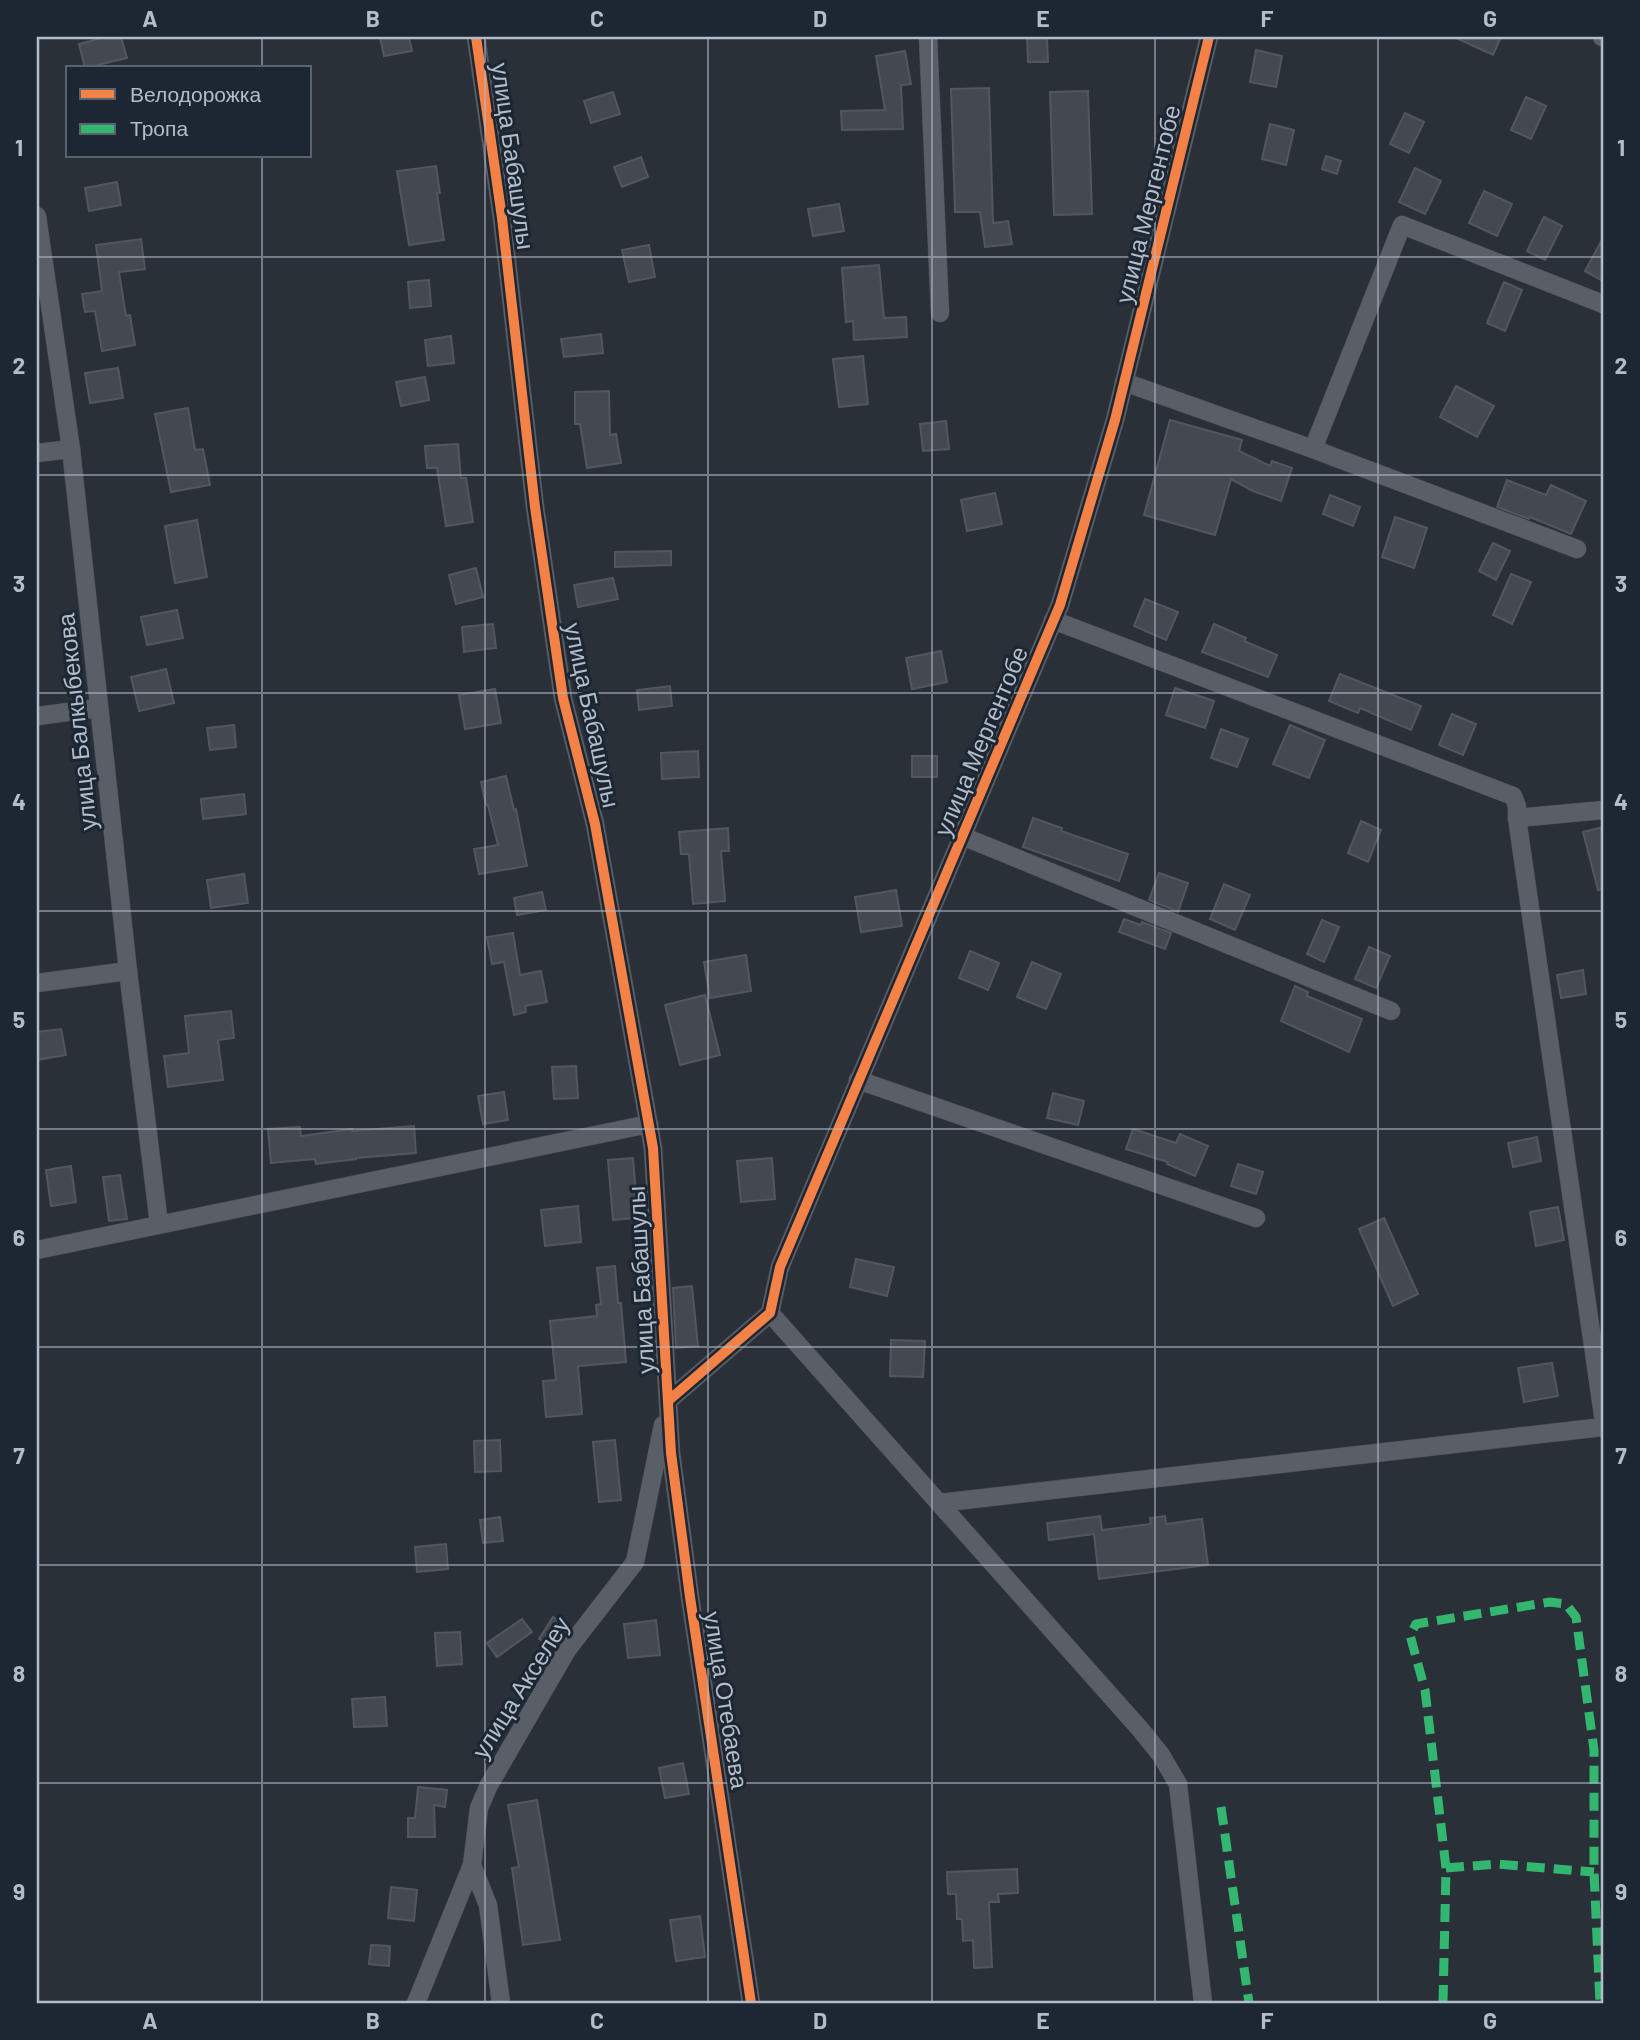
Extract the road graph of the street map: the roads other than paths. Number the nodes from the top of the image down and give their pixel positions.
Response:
1 (476, 37) edge
2 (928, 37) edge
3 (1209, 37) edge
4 (37, 216) edge
5 (1603, 304) edge
6 (940, 313) dead end
7 (1124, 382) junction
8 (71, 449) junction
9 (1313, 449) junction
10 (37, 453) edge
11 (1577, 549) dead end
12 (1053, 620) junction
13 (99, 708) junction
14 (37, 716) edge
15 (1603, 810) edge
16 (1517, 818) junction
17 (962, 836) junction
18 (128, 971) junction
19 (37, 983) edge
20 (1391, 1011) dead end
21 (858, 1080) junction
22 (649, 1124) junction
23 (1256, 1218) dead end
24 (159, 1224) junction
25 (37, 1250) edge
26 (770, 1313) junction
27 (668, 1401) junction
28 (1603, 1415) edge
29 (1603, 1427) edge
30 (939, 1503) junction
31 (472, 1865) junction
32 (416, 2003) edge
33 (500, 2003) edge
34 (751, 2003) edge
35 (1203, 2003) edge

1 - 22 street, улица Бабашулы
2 - 6 street
3 - 7 street, улица Мергентобе
4 - 8 street, улица Балкыбекова
5 - 9 street
7 - 9 street
7 - 12 street, улица Мергентобе
8 - 10 street
8 - 13 street, улица Балкыбекова
9 - 11 street
12 - 16 street
12 - 17 street, улица Мергентобе
13 - 14 street
13 - 18 street, улица Балкыбекова
15 - 16 street
16 - 28 street
17 - 20 street
17 - 21 street, улица Мергентобе
18 - 19 street
18 - 24 street, улица Балкыбекова
21 - 23 street
21 - 26 street, улица Мергентобе
22 - 24 street
22 - 27 street, улица Бабашулы
24 - 25 street
26 - 27 street
26 - 30 street
27 - 31 street, улица Акселеу
27 - 34 street, улица Отебаева
29 - 30 street
30 - 35 street
31 - 32 street, улица Акселеу
31 - 33 street

